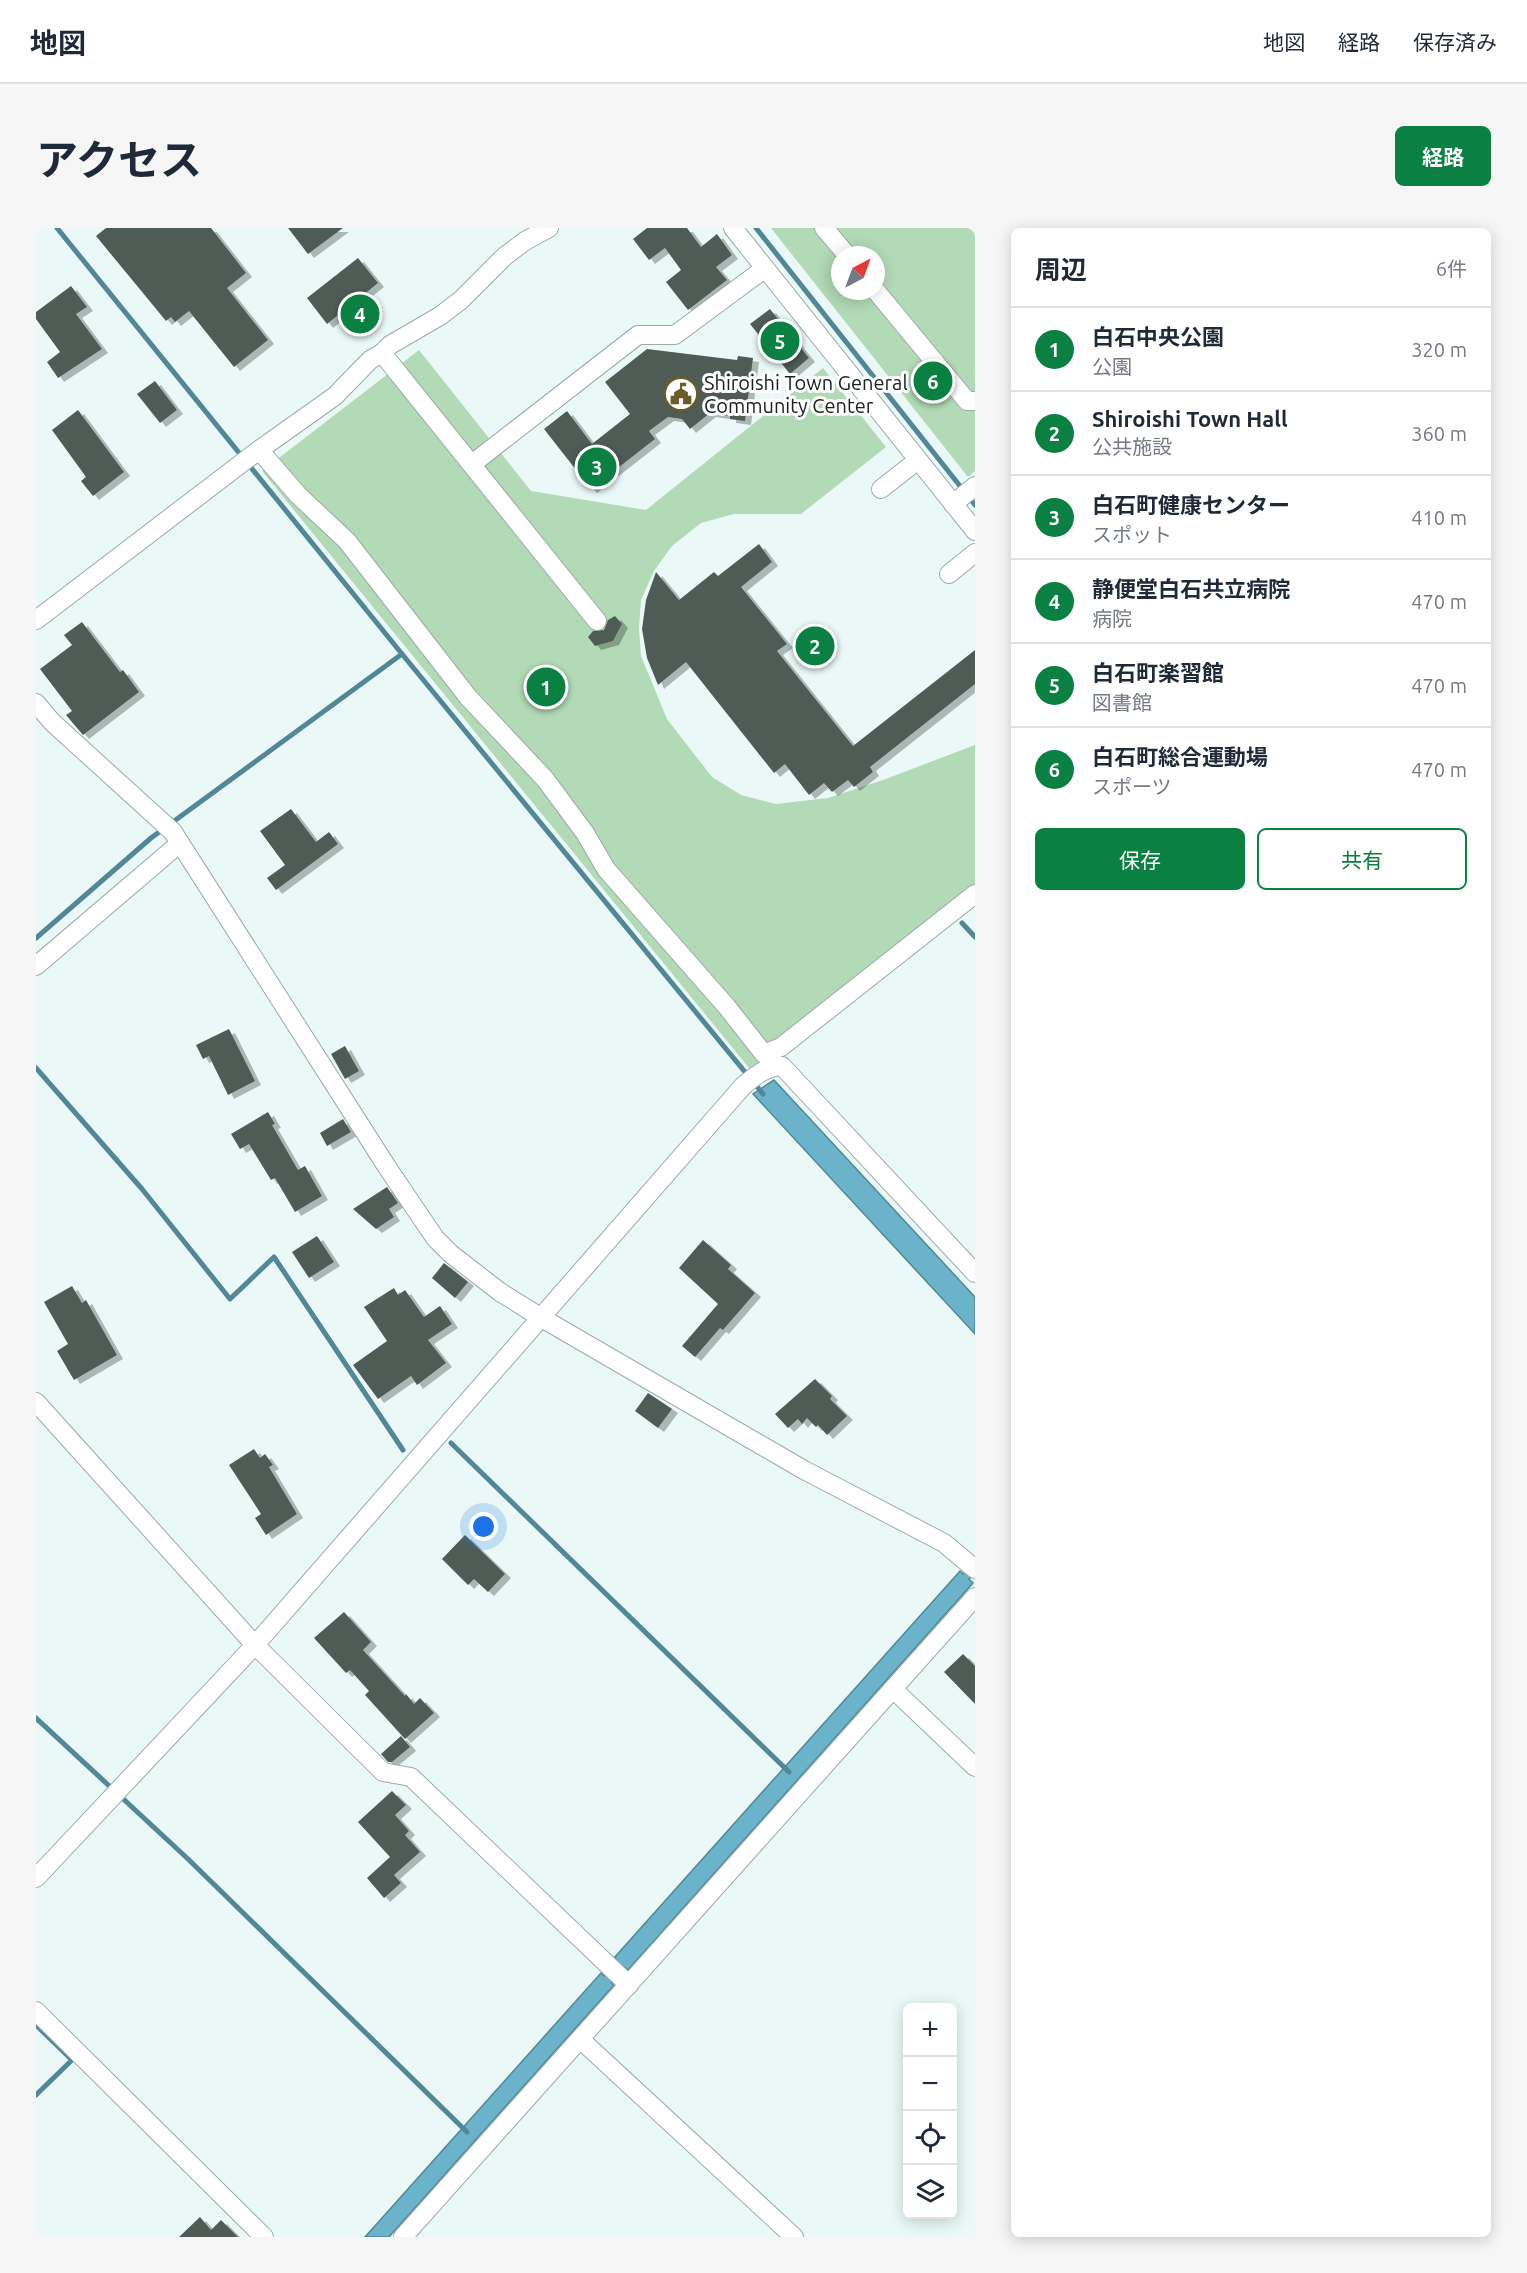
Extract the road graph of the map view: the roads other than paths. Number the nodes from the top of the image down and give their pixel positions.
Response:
1 (549, 228) edge
2 (733, 228) edge
3 (824, 228) edge
4 (839, 246) edge
5 (764, 269) junction
6 (883, 300) edge
7 (382, 353) junction
8 (975, 401) edge
9 (259, 450) junction
10 (918, 460) junction
11 (472, 464) junction
12 (881, 489) dead end
13 (965, 494) edge
14 (975, 531) edge
15 (975, 553) edge
16 (948, 574) dead end
17 (36, 620) edge
18 (597, 621) dead end
19 (36, 703) edge
20 (172, 832) junction
21 (975, 894) edge
22 (36, 966) edge
23 (975, 1272) edge
24 (540, 1317) junction
25 (36, 1402) edge
26 (972, 1567) edge
27 (975, 1597) edge
28 (255, 1645) junction
29 (893, 1689) junction
30 (975, 1767) edge
31 (36, 1878) edge
32 (619, 1976) junction
33 (36, 2011) edge
34 (580, 2039) junction
35 (264, 2237) edge
36 (403, 2237) edge
37 (794, 2237) edge

1 - 7 street
2 - 5 street
3 - 4 street
5 - 10 street
5 - 11 street
6 - 8 street
7 - 9 street
7 - 11 street
9 - 17 street
9 - 21 street
10 - 12 street
10 - 13 street
11 - 18 street
13 - 14 street
15 - 16 street
19 - 20 street
20 - 22 street
20 - 24 street
23 - 24 street
24 - 26 street
24 - 28 street
25 - 28 street
27 - 29 street
28 - 31 street
28 - 32 street
29 - 30 street
29 - 32 street
32 - 34 street
33 - 35 street
34 - 36 street
34 - 37 street

